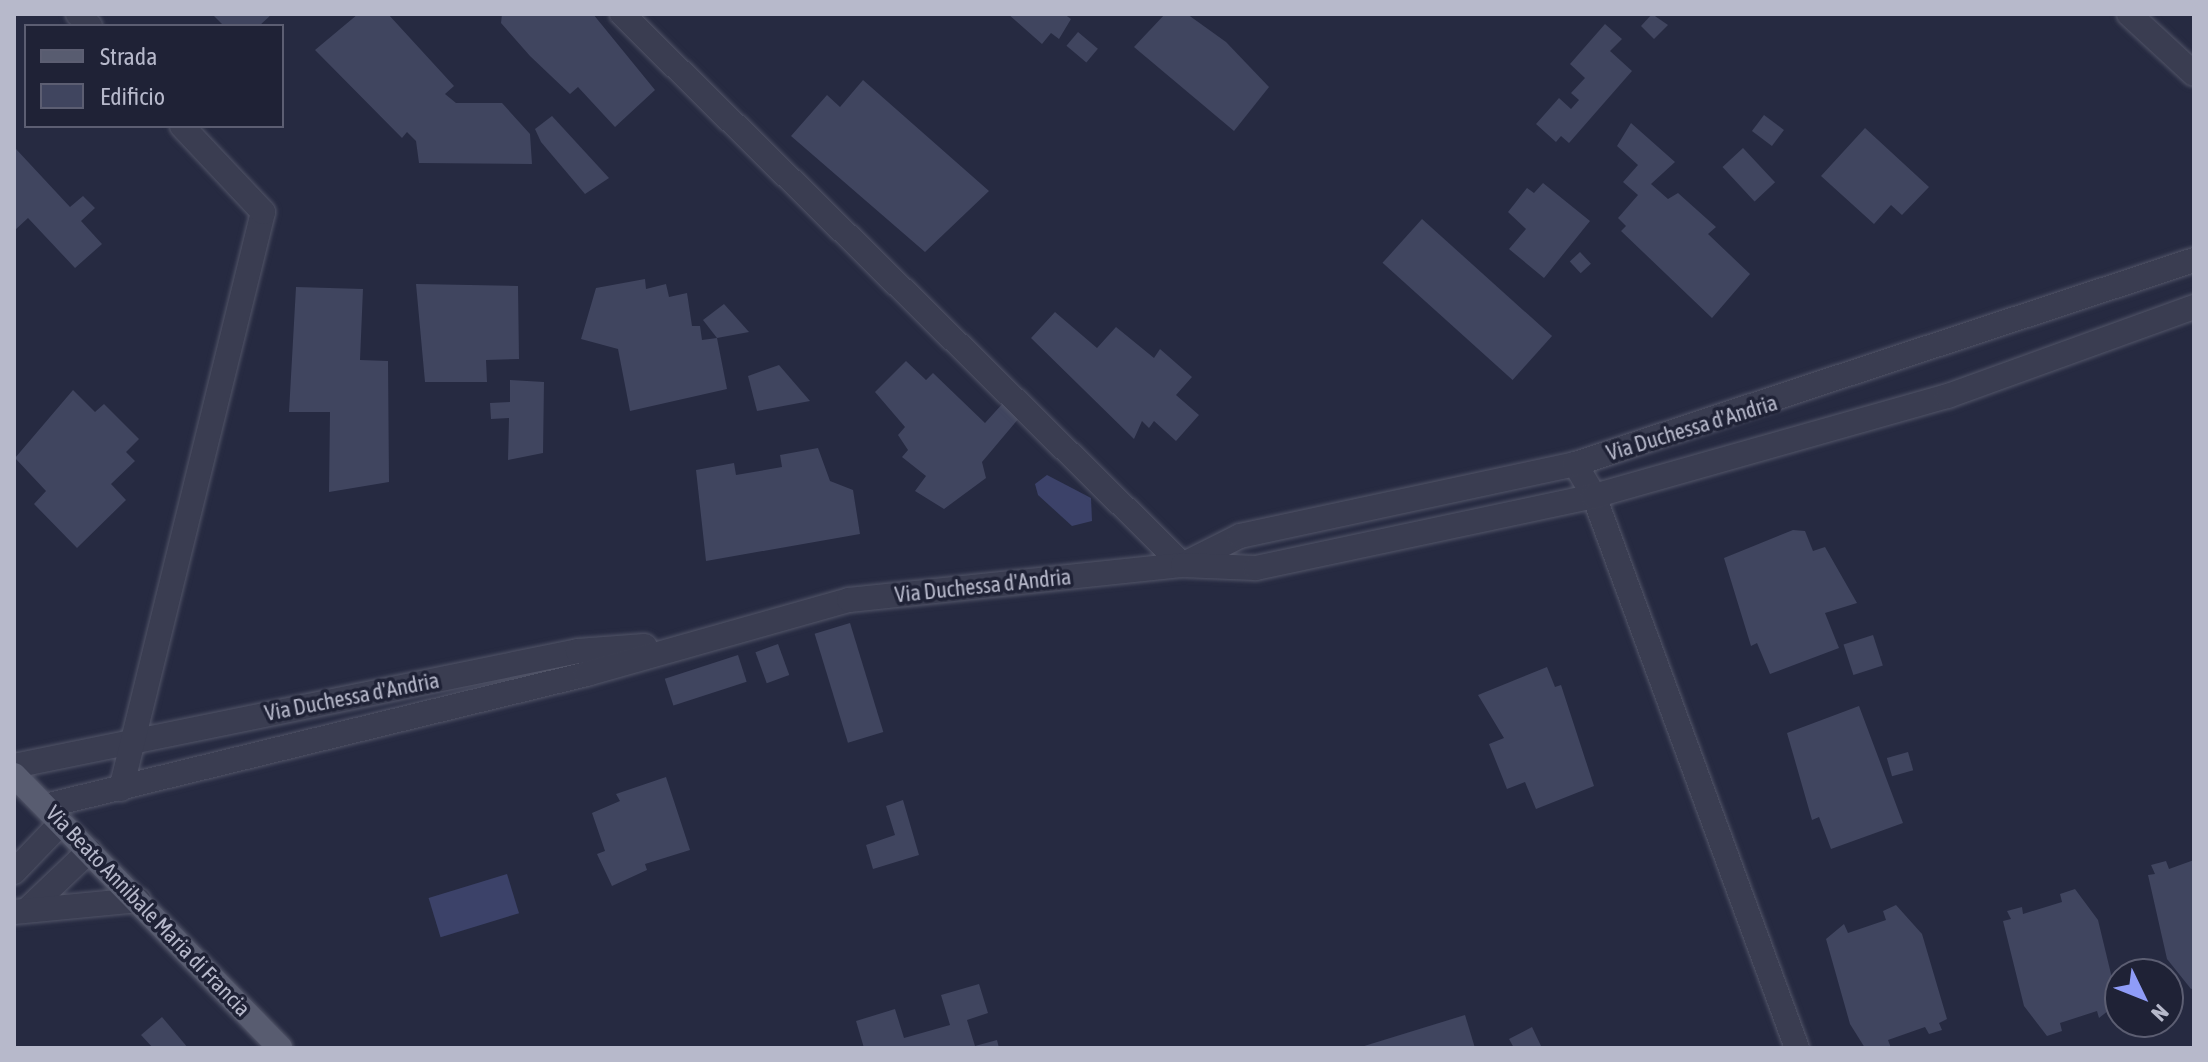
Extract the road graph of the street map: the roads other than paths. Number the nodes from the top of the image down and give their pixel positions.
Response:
1 (622, 14) edge
2 (2129, 14) edge
3 (2194, 74) edge
4 (184, 128) edge
5 (2194, 260) edge
6 (2194, 307) edge
7 (1575, 464) junction
8 (1594, 496) junction
9 (1183, 565) junction
10 (691, 642) junction
11 (133, 741) junction
12 (14, 766) edge
13 (14, 775) edge
14 (121, 789) junction
15 (53, 814) junction
16 (89, 851) junction
17 (14, 872) edge
18 (138, 900) junction
19 (20, 911) edge
20 (280, 1048) edge
21 (1797, 1048) edge

1 - 9 street
2 - 3 street
4 - 11 street
5 - 7 street, Via Duchessa d'Andria
6 - 8 street, Via Duchessa d'Andria
7 - 8 street
7 - 9 street, Via Duchessa d'Andria
8 - 9 street, Via Duchessa d'Andria
8 - 21 street
9 - 10 street, Via Duchessa d'Andria
10 - 11 street, Via Duchessa d'Andria
10 - 14 street, Via Duchessa d'Andria
11 - 12 street, Via Duchessa d'Andria
11 - 14 street
13 - 15 main road, Via Beato Annibale Maria di Francia
14 - 15 street, Via Duchessa d'Andria
15 - 16 main road, Via Beato Annibale Maria di Francia
15 - 17 street
16 - 18 main road, Via Beato Annibale Maria di Francia
16 - 19 street
18 - 19 street
18 - 20 main road, Via Beato Annibale Maria di Francia

